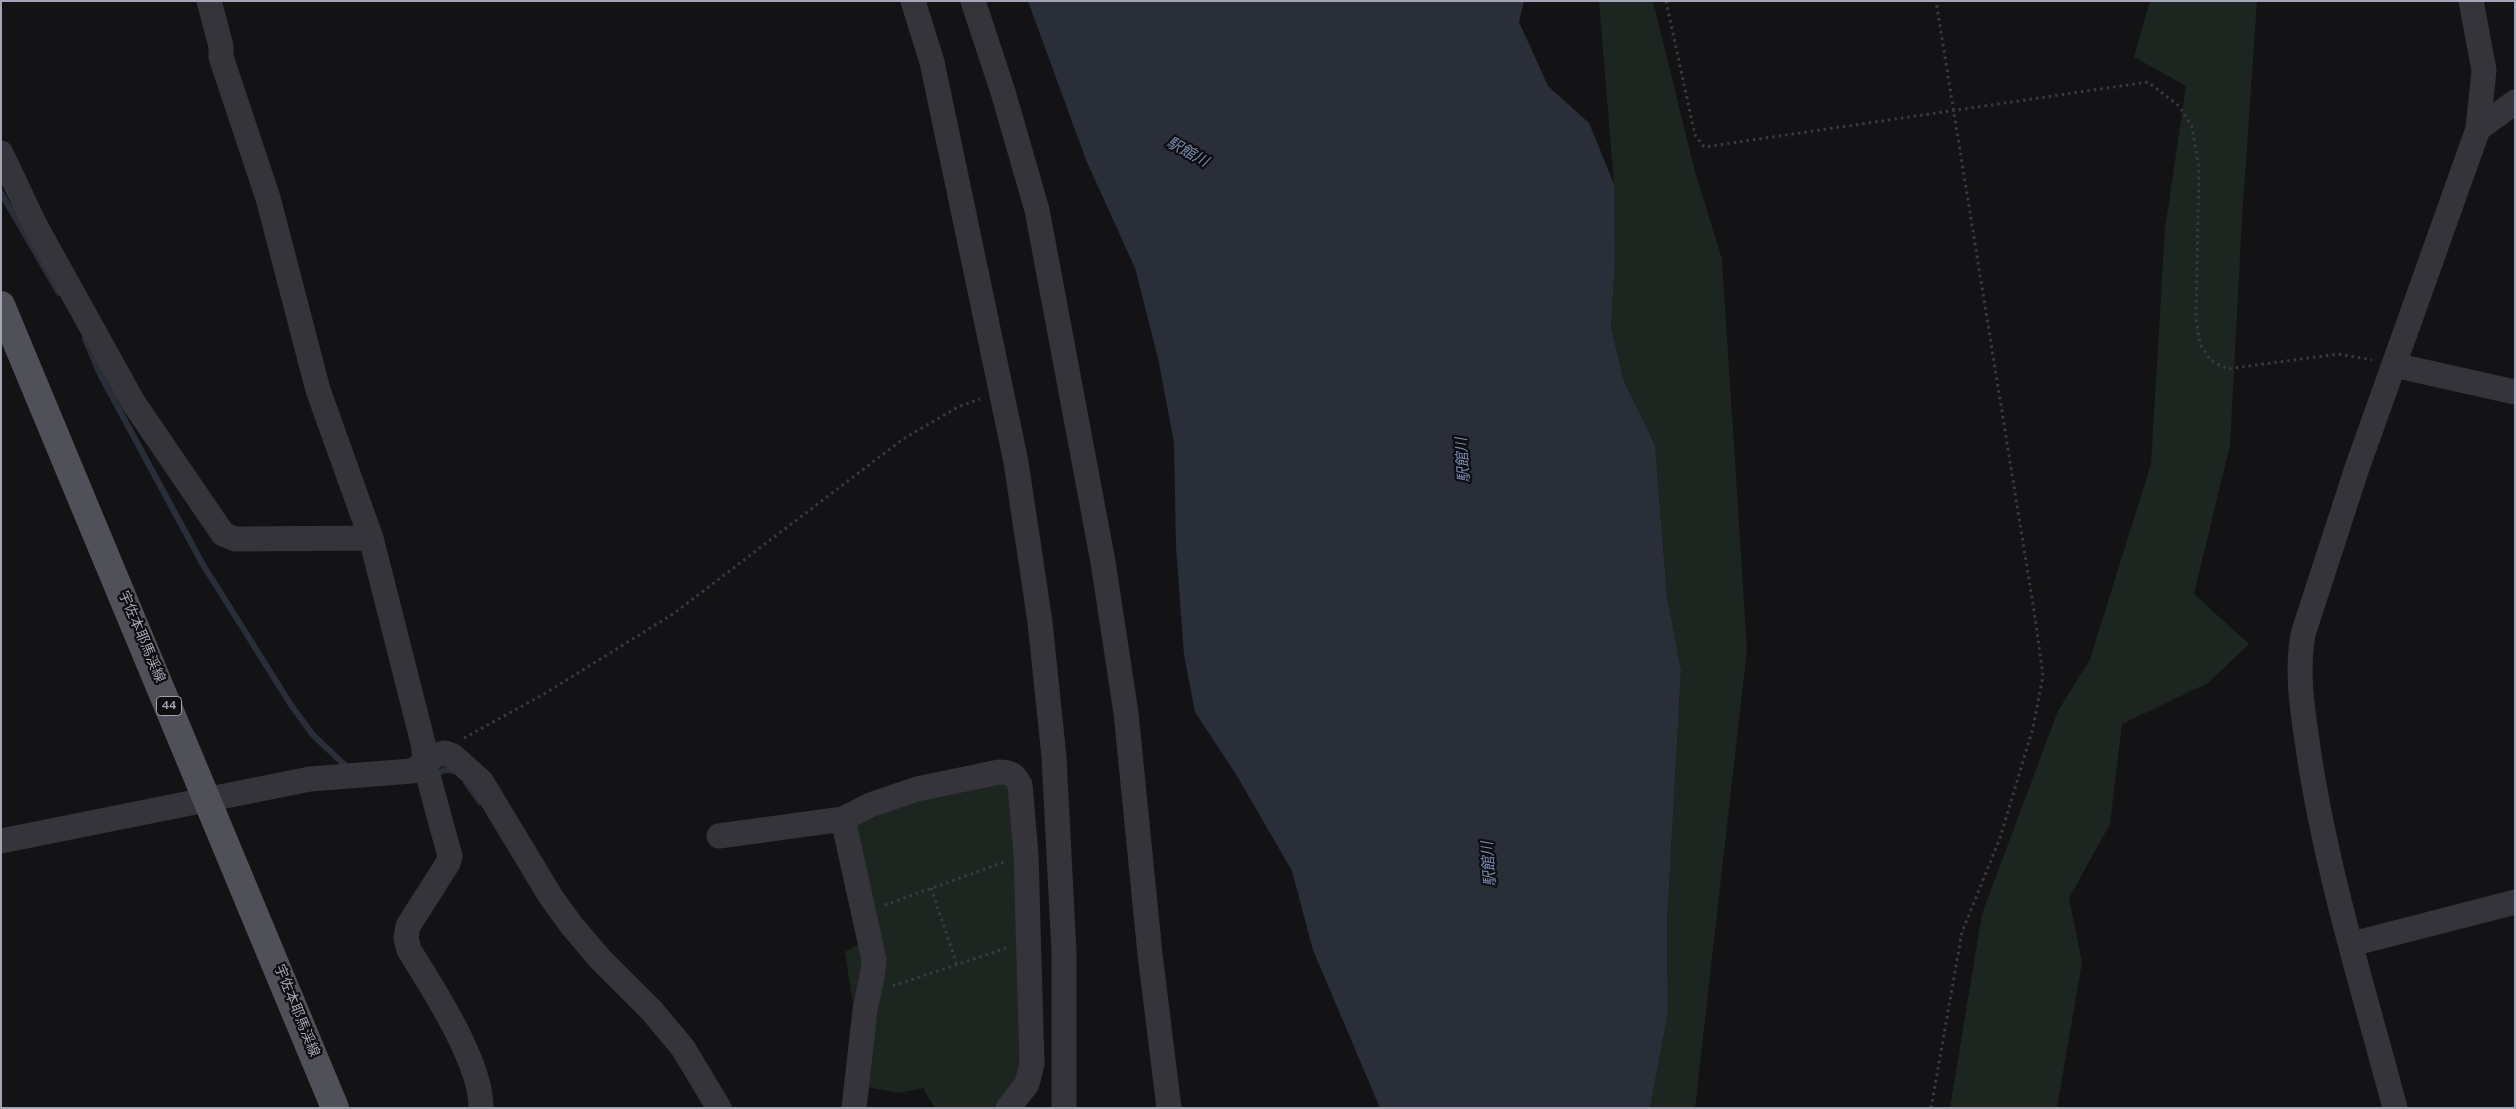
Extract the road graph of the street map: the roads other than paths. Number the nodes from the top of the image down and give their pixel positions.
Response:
1 (209, 1) edge
2 (913, 1) edge
3 (973, 1) edge
4 (2471, 1) edge
5 (2515, 102) edge
6 (2478, 129) junction
7 (1, 154) edge
8 (1, 305) edge
9 (2394, 365) junction
10 (2515, 392) edge
11 (370, 538) junction
12 (435, 759) junction
13 (208, 799) junction
14 (842, 819) junction
15 (719, 836) dead end
16 (1, 840) edge
17 (2515, 902) edge
18 (2352, 944) junction
19 (335, 1108) edge
20 (481, 1108) edge
21 (719, 1108) edge
22 (854, 1108) edge
23 (1008, 1108) edge
24 (1064, 1108) edge
25 (1169, 1108) edge
26 (2395, 1108) edge

1 - 11 street
2 - 24 street
3 - 25 street
4 - 6 street
5 - 6 street
6 - 9 street
7 - 11 street
8 - 13 main road, 宇佐本耶馬渓線 / 44
9 - 10 street
9 - 18 street
11 - 12 street
12 - 13 street
12 - 20 street
12 - 21 street
13 - 16 street
13 - 19 main road, 宇佐本耶馬渓線 / 44
14 - 15 street
14 - 22 street
14 - 23 street
17 - 18 street
18 - 26 street

